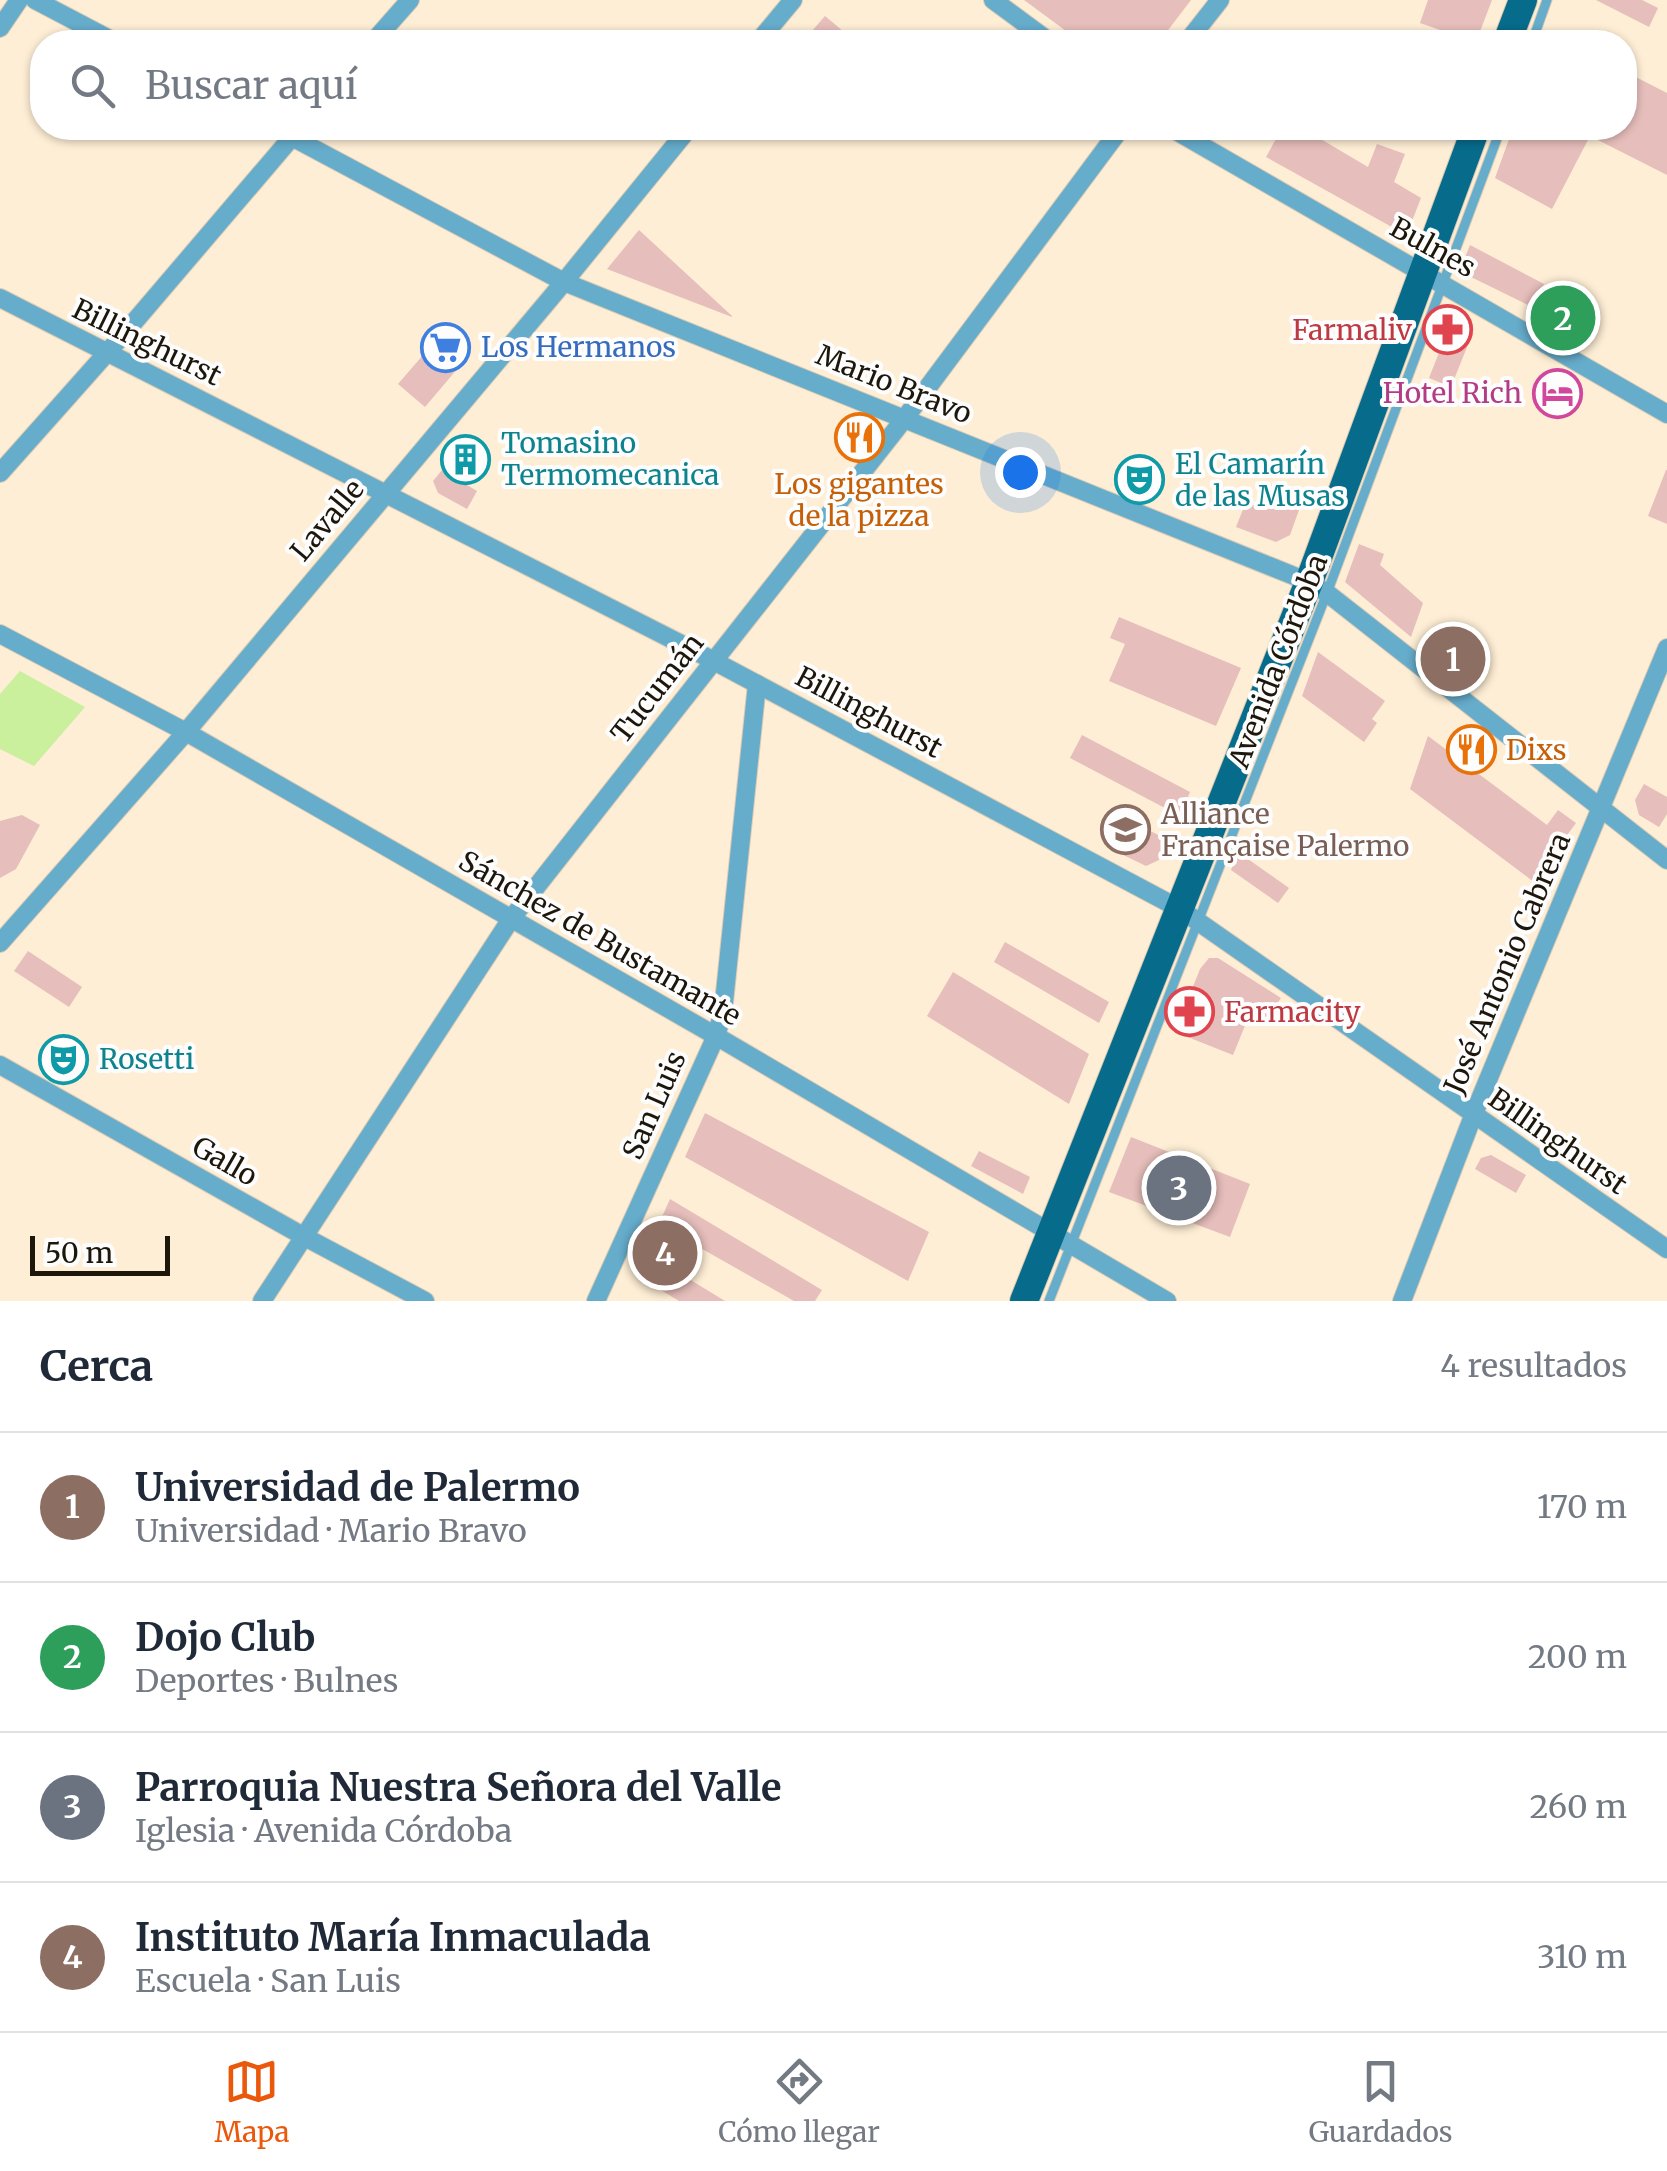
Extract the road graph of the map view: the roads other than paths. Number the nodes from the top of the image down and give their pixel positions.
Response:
1 (18, 0) edge
2 (34, 0) edge
3 (410, 0) edge
4 (792, 0) edge
5 (993, 0) edge
6 (1220, 0) edge
7 (1523, 0) edge
8 (1547, 0) edge
9 (0, 28) edge
10 (92, 30) edge
11 (384, 30) edge
12 (768, 30) edge
13 (1034, 30) edge
14 (1196, 30) edge
15 (1512, 30) edge
16 (1536, 30) edge
17 (281, 140) edge
18 (307, 140) edge
19 (679, 140) edge
20 (1112, 140) edge
21 (1192, 140) edge
22 (1473, 140) edge
23 (1495, 140) edge
24 (1433, 278) junction
25 (564, 282) junction
26 (0, 298) edge
27 (108, 352) junction
28 (1667, 414) edge
29 (905, 418) junction
30 (0, 473) edge
31 (386, 492) junction
32 (1318, 588) junction
33 (0, 634) edge
34 (1667, 648) edge
35 (714, 661) junction
36 (758, 684) junction
37 (186, 732) junction
38 (1601, 810) junction
39 (1667, 860) edge
40 (1190, 915) junction
41 (511, 919) junction
42 (0, 943) edge
43 (716, 1036) junction
44 (0, 1065) edge
45 (1473, 1116) junction
46 (303, 1236) junction
47 (1062, 1239) junction
48 (1667, 1249) edge
49 (262, 1301) edge
50 (425, 1301) edge
51 (596, 1301) edge
52 (1024, 1301) edge
53 (1049, 1301) edge
54 (1167, 1301) edge
55 (1402, 1301) edge

1 - 9 street
2 - 10 street
3 - 11 street
4 - 12 street
5 - 13 street
6 - 14 street
7 - 15 main road
8 - 16 lane
17 - 27 street
18 - 25 street, Mario Bravo
19 - 25 street, Lavalle
20 - 29 street, Tucumán
21 - 24 street, Bulnes
22 - 24 main road, Avenida Córdoba
23 - 24 lane, Avenida Córdoba
24 - 28 street, Bulnes
24 - 32 main road, Avenida Córdoba
25 - 29 street, Mario Bravo
25 - 31 street, Lavalle
26 - 27 street, Billinghurst
27 - 30 street
27 - 31 street, Billinghurst
29 - 32 street, Mario Bravo
29 - 35 street, Tucumán
31 - 35 street, Billinghurst
31 - 37 street, Lavalle
32 - 38 street, Mario Bravo
32 - 40 main road, Avenida Córdoba
33 - 37 street, Sánchez de Bustamante
34 - 38 street, José Antonio Cabrera
35 - 36 street, Billinghurst
35 - 41 street, Tucumán
36 - 40 street, Billinghurst
36 - 43 street, San Luis
37 - 41 street, Sánchez de Bustamante
37 - 42 street, Lavalle
38 - 39 street, Mario Bravo
38 - 45 street, José Antonio Cabrera
40 - 45 street, Billinghurst
40 - 47 main road, Avenida Córdoba
41 - 43 street, Sánchez de Bustamante
41 - 46 street, Tucumán
43 - 47 street, Sánchez de Bustamante
43 - 51 street, San Luis
44 - 46 street, Gallo
45 - 48 street, Billinghurst
45 - 55 street, José Antonio Cabrera
46 - 49 street, Tucumán
46 - 50 street, Gallo
47 - 52 main road, Avenida Córdoba
47 - 53 lane, Avenida Córdoba
47 - 54 street, Sánchez de Bustamante

